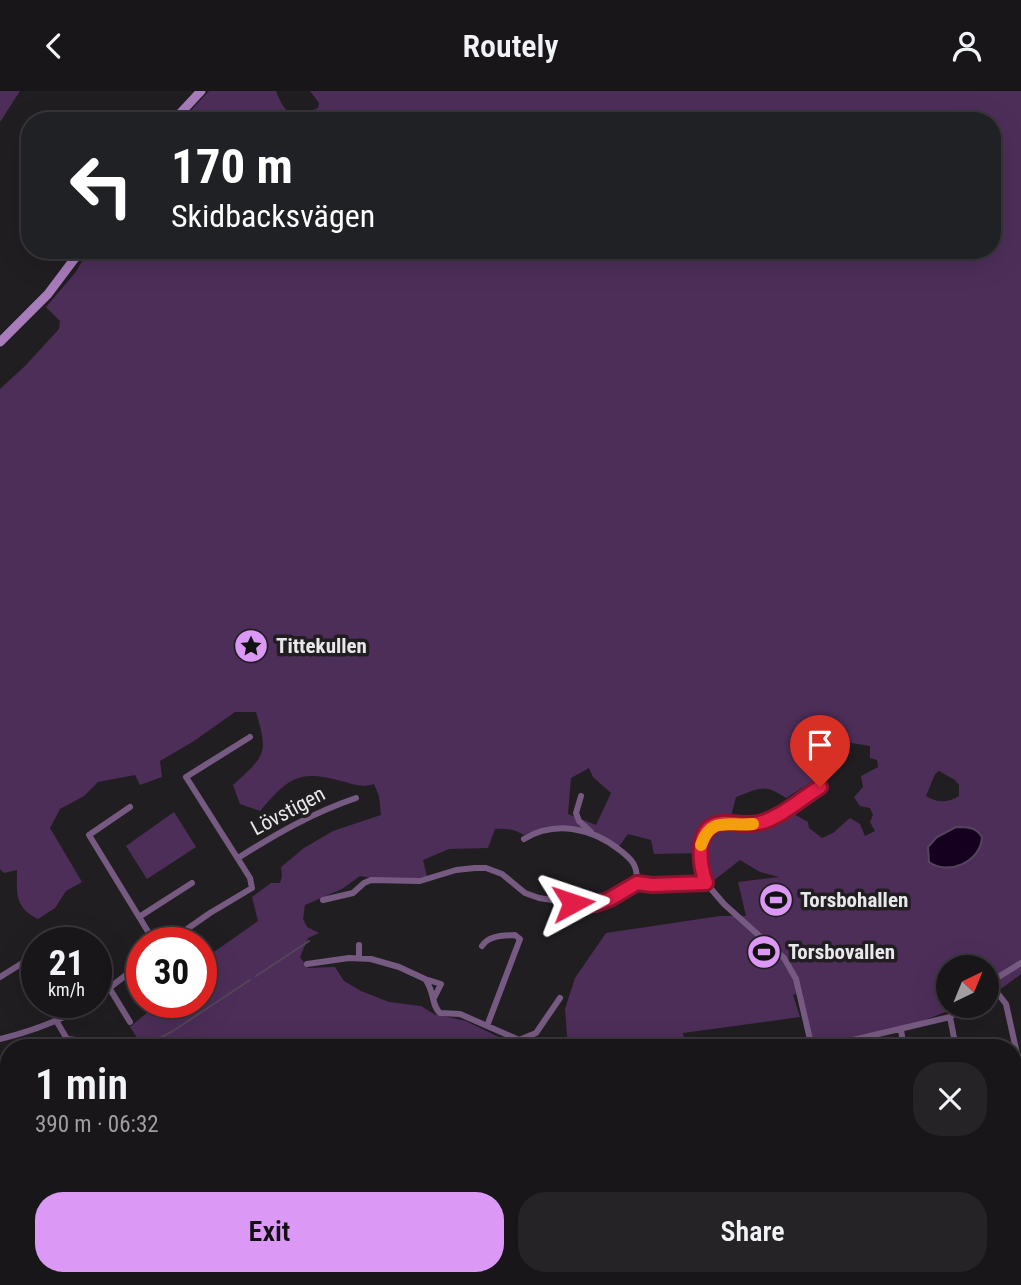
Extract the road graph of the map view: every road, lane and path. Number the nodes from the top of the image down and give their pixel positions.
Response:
1 (201, 91) edge
2 (181, 112) edge
3 (74, 259) edge
4 (0, 342) edge
5 (250, 737) dead end
6 (822, 786) dead end
7 (581, 796) dead end
8 (356, 798) dead end
9 (130, 807) dead end
10 (592, 834) junction
11 (524, 839) dead end
12 (238, 858) junction
13 (192, 883) dead end
14 (637, 883) junction
15 (706, 883) junction
16 (323, 900) dead end
17 (139, 917) junction
18 (145, 927) edge
19 (190, 927) edge
20 (359, 945) dead end
21 (482, 946) dead end
22 (359, 957) junction
23 (1021, 963) edge
24 (21, 964) edge
25 (307, 964) dead end
26 (126, 976) edge
27 (0, 977) edge
28 (999, 977) edge
29 (425, 979) junction
30 (112, 987) edge
31 (112, 992) edge
32 (999, 995) edge
33 (434, 998) junction
34 (560, 998) dead end
35 (64, 1018) edge
36 (942, 1019) edge
37 (950, 1019) edge
38 (57, 1022) junction
39 (130, 1022) dead end
40 (487, 1026) junction
41 (901, 1030) junction
42 (0, 1039) edge
43 (68, 1039) edge
44 (511, 1039) edge
45 (527, 1039) edge
46 (810, 1039) edge
47 (860, 1039) edge
48 (902, 1039) edge
49 (954, 1039) edge
50 (1014, 1039) edge

1 - 2 street
3 - 4 street
5 - 12 street
6 - 15 street
7 - 10 street
8 - 12 street, Lövstigen
9 - 17 street
10 - 11 street
10 - 14 street
12 - 19 street
13 - 17 street
14 - 15 street
14 - 16 street
15 - 46 street
17 - 18 street
20 - 22 street
21 - 40 street
22 - 25 street
22 - 29 street
23 - 28 street
24 - 27 street
26 - 30 street
29 - 33 street
29 - 33 street
31 - 39 street
32 - 50 street
33 - 40 street
34 - 45 street
35 - 38 street
36 - 41 street
37 - 49 street
38 - 42 street
38 - 43 street
40 - 44 street
41 - 47 street
41 - 48 street

